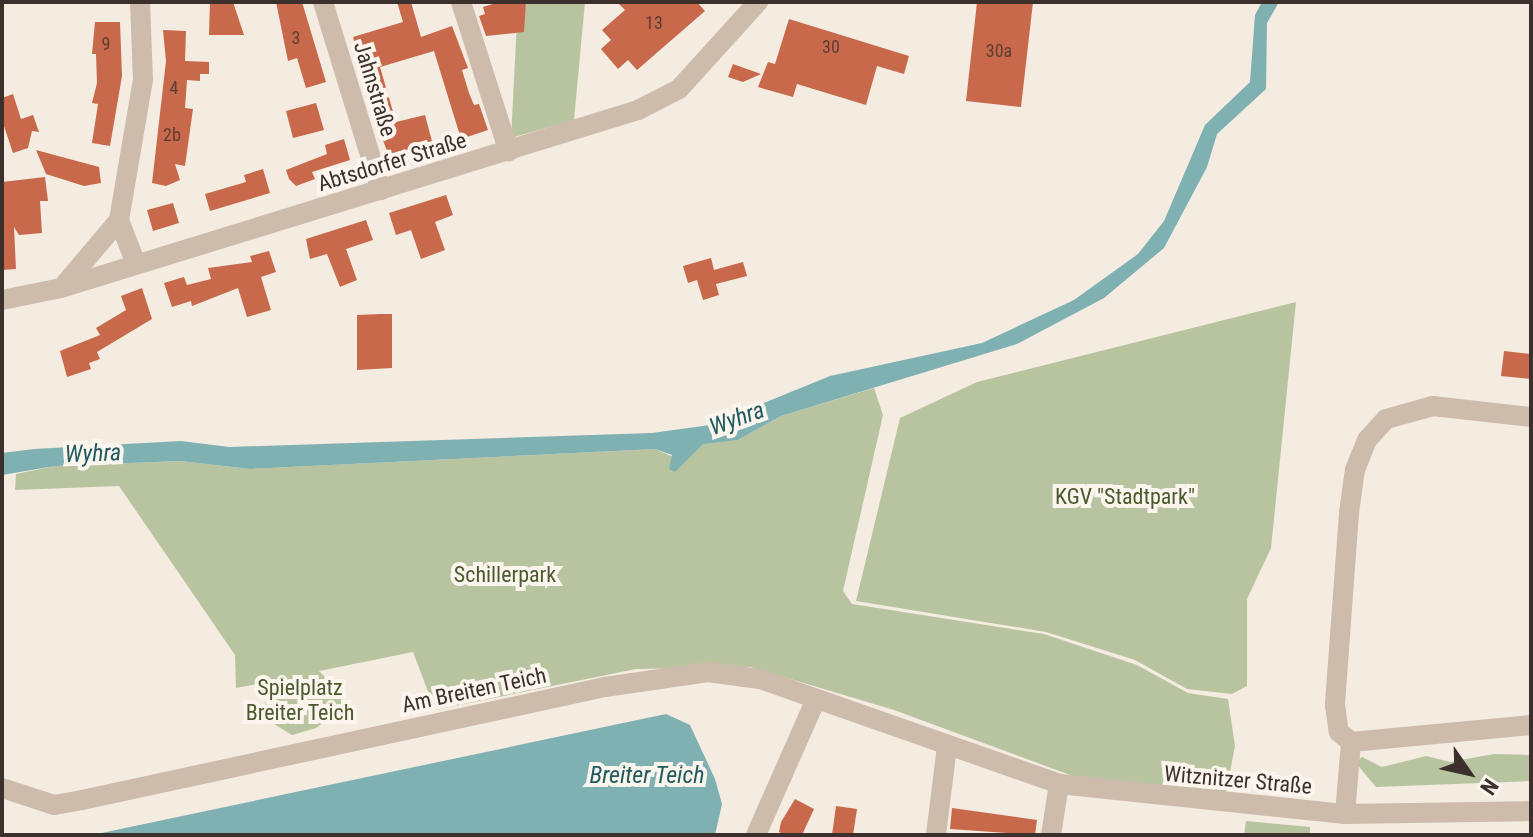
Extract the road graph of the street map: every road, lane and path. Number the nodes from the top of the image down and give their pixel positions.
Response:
1 (140, 2) edge
2 (323, 2) edge
3 (461, 2) edge
4 (750, 5) edge
5 (509, 152) junction
6 (381, 190) junction
7 (119, 220) junction
8 (136, 264) junction
9 (61, 288) junction
10 (2, 300) edge
11 (1531, 417) edge
12 (815, 701) junction
13 (1531, 725) edge
14 (1351, 742) junction
15 (947, 747) junction
16 (1059, 784) junction
17 (2, 788) edge
18 (1531, 811) edge
19 (1345, 814) junction
20 (756, 835) edge
21 (936, 835) edge
22 (1051, 835) edge

1 - 7 street
2 - 6 street, Jahnstraße
3 - 5 street
4 - 5 street, Abtsdorfer Straße
5 - 6 street, Abtsdorfer Straße
6 - 8 street, Abtsdorfer Straße
7 - 8 street
7 - 9 street
8 - 9 street, Abtsdorfer Straße
9 - 10 street, Abtsdorfer Straße
11 - 14 street
12 - 15 street, Witznitzer Straße
12 - 17 street, Am Breiten Teich
12 - 20 street
13 - 14 street
14 - 19 street
15 - 16 street, Witznitzer Straße
15 - 21 street
16 - 19 street, Witznitzer Straße
16 - 22 street
18 - 19 street, Witznitzer Straße

